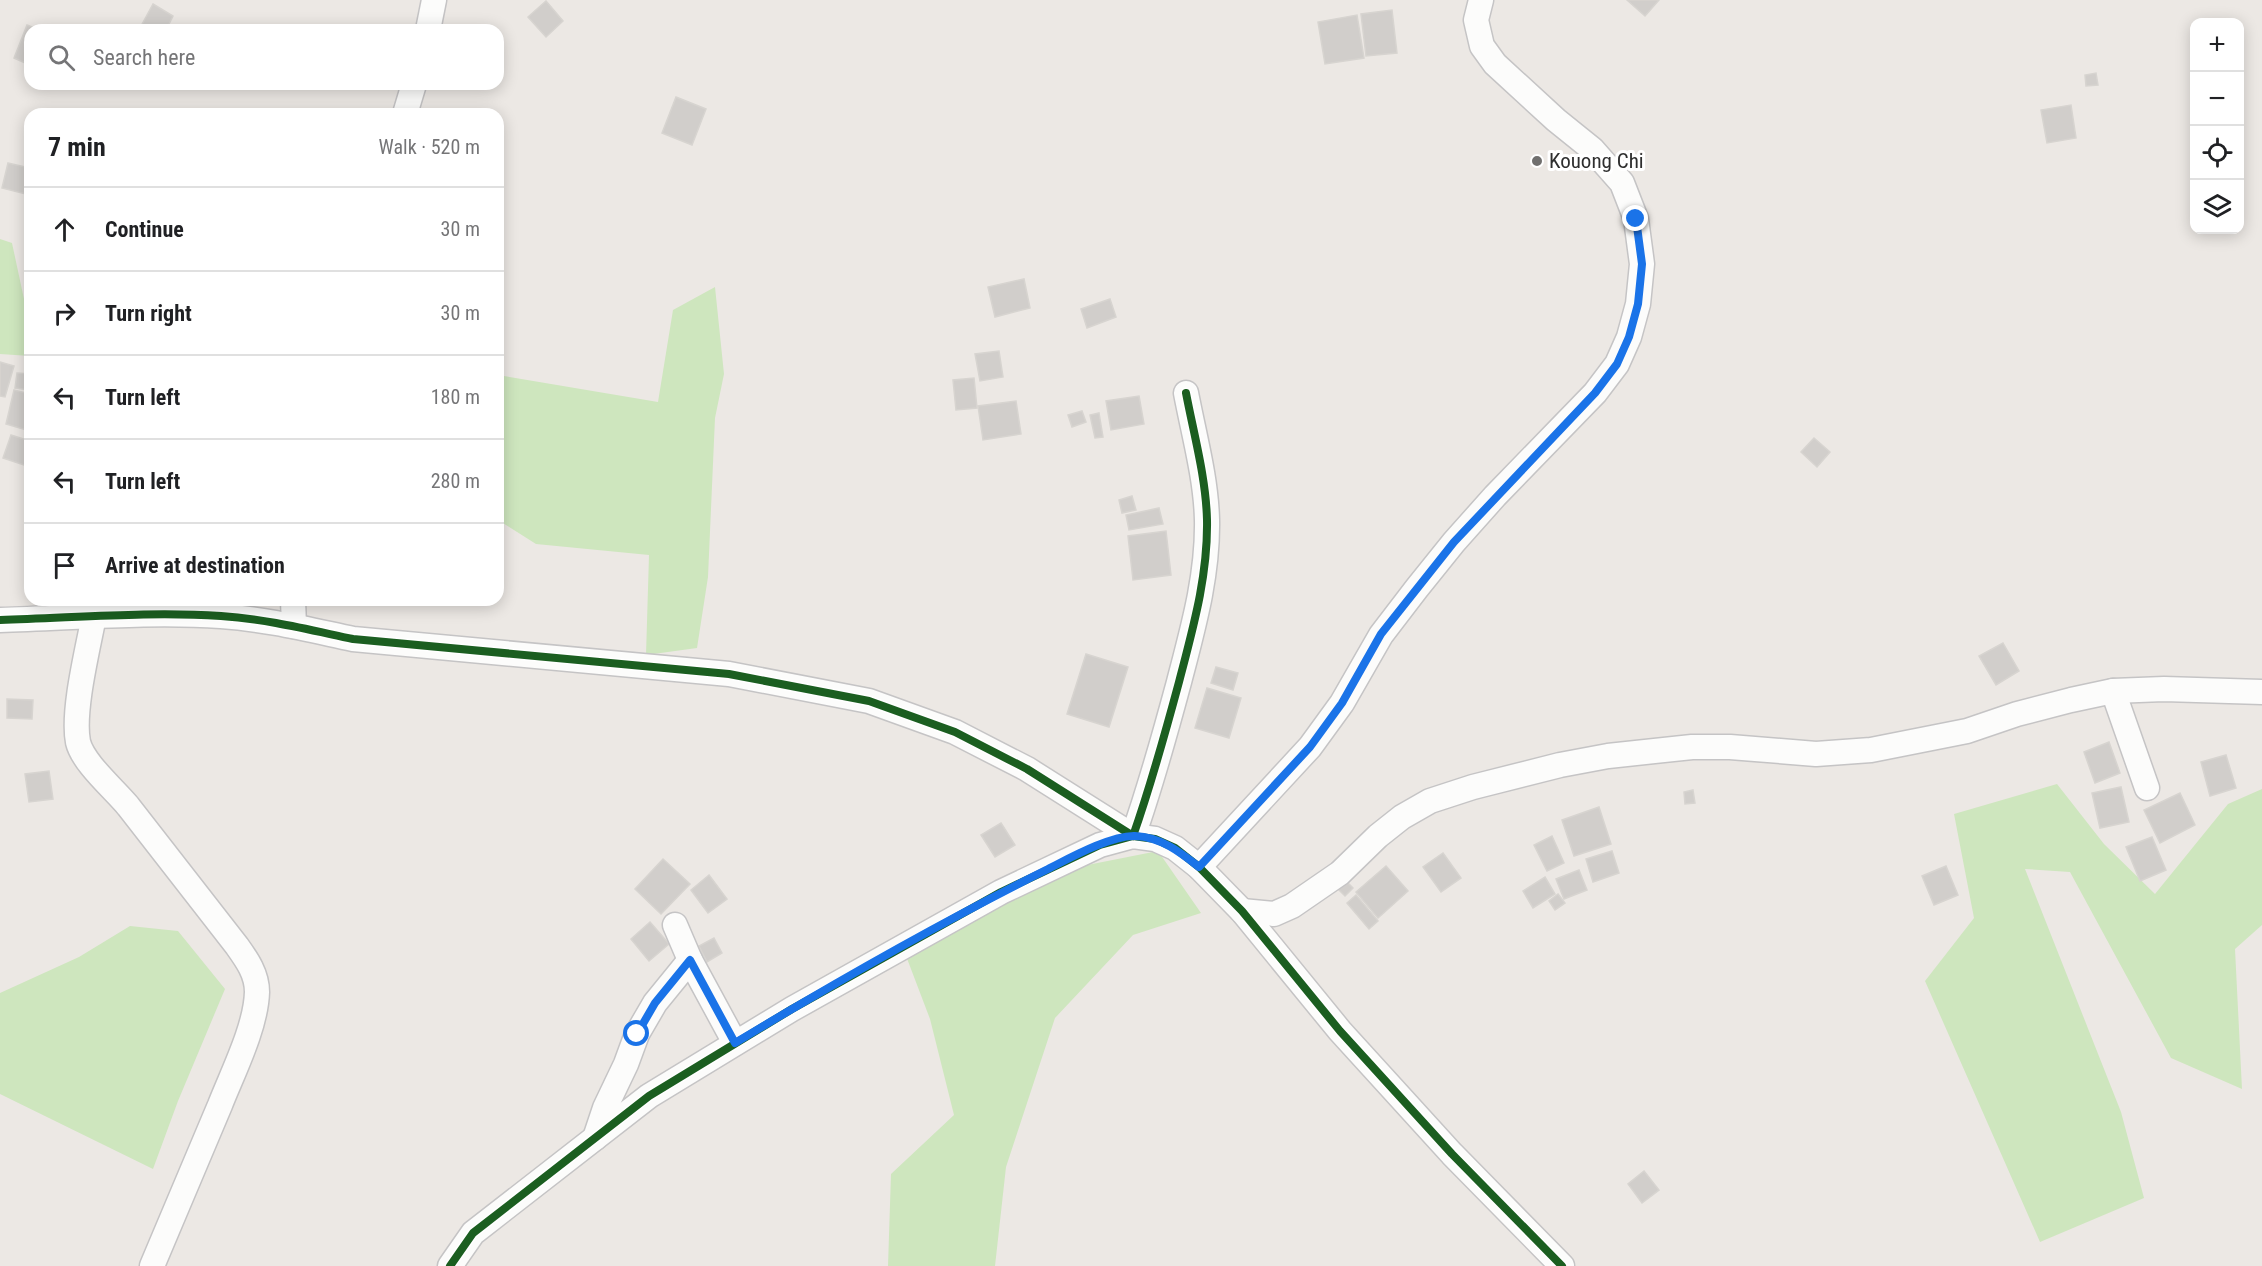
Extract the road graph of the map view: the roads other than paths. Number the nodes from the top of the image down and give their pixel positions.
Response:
1 (434, 0) edge
2 (1481, 0) edge
3 (429, 24) edge
4 (412, 90) edge
5 (407, 108) edge
6 (1186, 393) dead end
7 (293, 606) edge
8 (102, 608) edge
9 (0, 620) edge
10 (294, 626) junction
11 (2113, 691) junction
12 (2262, 692) edge
13 (2148, 788) dead end
14 (1133, 836) junction
15 (1199, 867) junction
16 (1242, 911) junction
17 (675, 925) dead end
18 (690, 960) junction
19 (735, 1043) junction
20 (595, 1138) junction
21 (152, 1266) edge
22 (450, 1266) edge
23 (1562, 1266) edge

1 - 3 street
2 - 15 street
4 - 5 street
6 - 14 street
7 - 10 street
8 - 9 street
8 - 10 street
8 - 21 street
10 - 14 street
11 - 12 street
11 - 13 street
11 - 16 street
14 - 15 street
14 - 19 street
15 - 16 street
16 - 23 street
17 - 18 street
18 - 19 street
18 - 20 street
19 - 20 street
20 - 22 street

